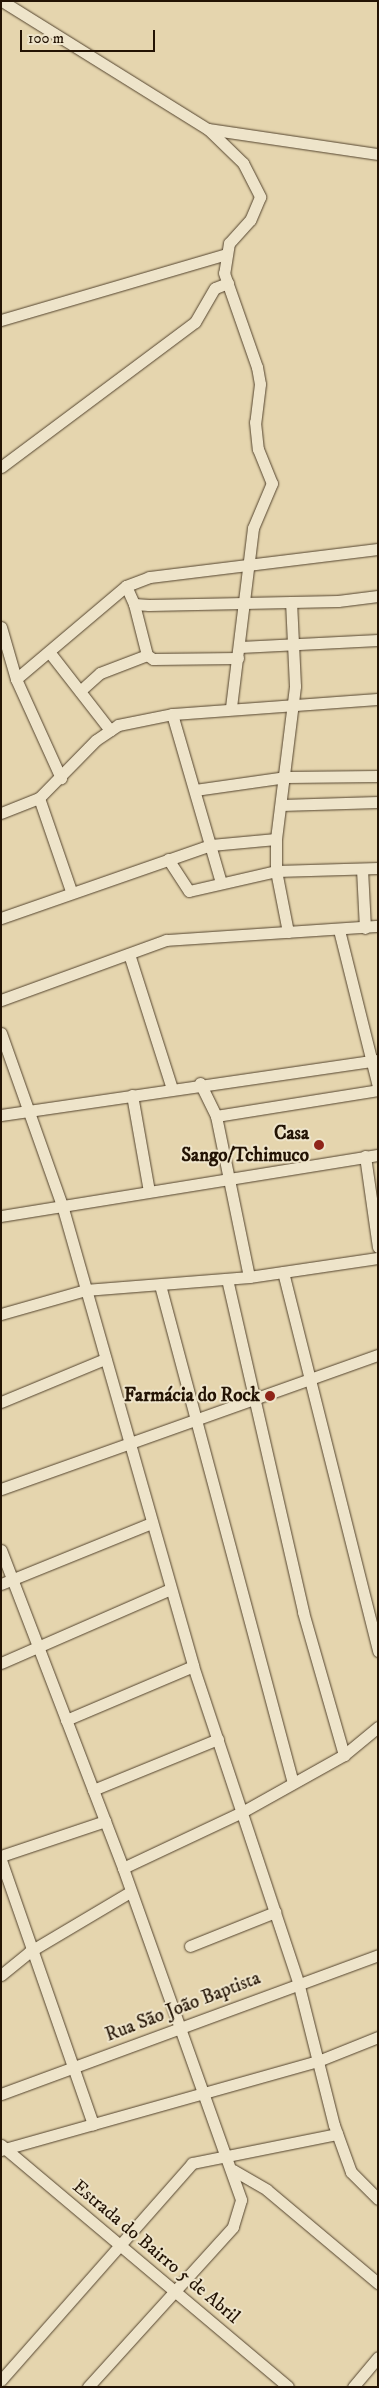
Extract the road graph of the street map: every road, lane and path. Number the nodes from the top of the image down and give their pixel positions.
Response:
1 (2, 1) edge
2 (208, 129) junction
3 (378, 154) edge
4 (227, 254) junction
5 (228, 283) junction
6 (1, 320) edge
7 (1, 467) edge
8 (378, 549) edge
9 (250, 563) junction
10 (126, 586) junction
11 (378, 596) edge
12 (291, 602) junction
13 (244, 603) junction
14 (134, 604) junction
15 (1, 627) edge
16 (378, 640) edge
17 (291, 643) junction
18 (50, 653) junction
19 (239, 653) junction
20 (147, 655) junction
21 (16, 679) junction
22 (80, 691) junction
23 (378, 700) edge
24 (293, 702) junction
25 (231, 708) junction
26 (172, 714) junction
27 (110, 730) junction
28 (378, 776) edge
29 (286, 777) junction
30 (61, 778) junction
31 (195, 790) junction
32 (39, 798) junction
33 (378, 802) edge
34 (281, 805) junction
35 (1, 813) edge
36 (276, 839) junction
37 (211, 845) junction
38 (168, 859) junction
39 (378, 868) edge
40 (362, 869) junction
41 (276, 871) junction
42 (221, 882) junction
43 (71, 891) junction
44 (1, 918) edge
45 (378, 926) edge
46 (365, 928) junction
47 (338, 930) junction
48 (288, 932) junction
49 (129, 954) junction
50 (1, 1000) edge
51 (1, 1033) edge
52 (375, 1060) edge
53 (200, 1083) junction
54 (378, 1086) edge
55 (172, 1089) junction
56 (378, 1090) edge
57 (132, 1095) junction
58 (30, 1110) junction
59 (1, 1115) edge
60 (216, 1116) junction
61 (378, 1155) edge
62 (365, 1156) junction
63 (230, 1179) junction
64 (149, 1191) junction
65 (62, 1205) junction
66 (1, 1216) edge
67 (378, 1247) edge
68 (378, 1258) edge
69 (283, 1272) junction
70 (249, 1277) junction
71 (227, 1279) junction
72 (160, 1285) junction
73 (85, 1290) junction
74 (1, 1314) edge
75 (378, 1355) edge
76 (105, 1358) junction
77 (311, 1378) junction
78 (255, 1397) junction
79 (1, 1402) edge
80 (193, 1418) junction
81 (130, 1441) junction
82 (1, 1489) edge
83 (152, 1522) junction
84 (1, 1550) edge
85 (7, 1582) edge
86 (170, 1589) junction
87 (39, 1647) junction
88 (378, 1651) edge
89 (1, 1664) edge
90 (193, 1666) junction
91 (66, 1720) junction
92 (378, 1727) edge
93 (218, 1739) junction
94 (344, 1755) junction
95 (293, 1783) junction
96 (93, 1790) junction
97 (242, 1812) junction
98 (105, 1821) junction
99 (1, 1856) edge
100 (1, 1860) edge
101 (123, 1868) junction
102 (130, 1892) junction
103 (275, 1912) junction
104 (190, 1946) dead end
105 (29, 1952) junction
106 (378, 1955) edge
107 (1, 1975) edge
108 (298, 1982) junction
109 (180, 2027) junction
110 (378, 2037) edge
111 (318, 2061) junction
112 (73, 2067) junction
113 (1, 2094) edge
114 (204, 2094) junction
115 (93, 2124) junction
116 (337, 2134) junction
117 (2, 2148) edge
118 (227, 2156) junction
119 (233, 2170) junction
120 (258, 2185) junction
121 (378, 2199) edge
122 (241, 2200) junction
123 (121, 2244) junction
124 (378, 2283) edge
125 (174, 2289) junction
126 (378, 2357) edge
127 (1, 2380) edge
128 (88, 2387) edge
129 (288, 2387) edge
130 (353, 2387) edge

1 - 2 street
2 - 3 street
2 - 4 street
4 - 5 street
4 - 6 street
5 - 7 street
5 - 9 street
8 - 9 street
9 - 10 street
9 - 13 street
10 - 14 street
10 - 18 street
11 - 12 street
12 - 13 street
12 - 17 street
13 - 14 street
13 - 19 street
14 - 20 street
15 - 21 street
16 - 17 street
17 - 19 street
17 - 24 street
18 - 21 street
18 - 22 street
19 - 20 street
19 - 25 street
20 - 22 street
21 - 30 street
22 - 27 street
23 - 24 street
24 - 25 street
24 - 29 street
25 - 26 street
26 - 27 street
26 - 31 street
27 - 30 street
28 - 29 street
29 - 31 street
29 - 34 street
30 - 32 street
31 - 37 street
32 - 35 street
32 - 43 street
33 - 34 street
34 - 36 street
36 - 37 street
36 - 41 street
37 - 38 street
37 - 42 street
38 - 42 street
38 - 43 street
39 - 40 street
40 - 41 street
40 - 46 street
41 - 42 street
41 - 48 street
43 - 44 street
45 - 46 street
46 - 47 street
47 - 48 street
47 - 52 street
48 - 49 street
49 - 50 street
49 - 55 street
51 - 58 street
52 - 53 street
52 - 54 street
53 - 55 street
53 - 60 street
55 - 57 street
56 - 60 street
57 - 58 street
57 - 64 street
58 - 59 street
58 - 65 street
60 - 63 street
61 - 62 street
62 - 63 street
62 - 67 street
63 - 64 street
63 - 70 street
64 - 65 street
65 - 66 street
65 - 73 street
68 - 69 street
69 - 70 street
69 - 77 street
70 - 71 street
71 - 72 street
71 - 78 street
72 - 73 street
72 - 80 street
73 - 74 street
73 - 76 street
75 - 77 street
76 - 79 street
76 - 81 street
77 - 78 street
77 - 88 street
78 - 80 street
78 - 94 street
80 - 81 street
80 - 95 street
81 - 82 street
81 - 83 street
83 - 85 street
83 - 86 street
84 - 85 street
85 - 87 street
86 - 87 street
86 - 90 street
87 - 89 street
87 - 91 street
90 - 91 street
90 - 93 street
91 - 96 street
92 - 94 street
93 - 96 street
93 - 97 street
94 - 95 street
95 - 97 street
96 - 98 street
97 - 101 street
97 - 103 street
98 - 99 street
98 - 101 street
100 - 105 street
101 - 102 street
102 - 105 street
102 - 109 street
103 - 104 street
103 - 108 street
105 - 107 street
105 - 112 street
106 - 108 street, Rua São João Baptista
108 - 109 street, Rua São João Baptista
108 - 111 street
109 - 112 street, Rua São João Baptista
109 - 114 street
110 - 111 street
111 - 114 street
111 - 116 street
112 - 113 street, Rua São João Baptista
112 - 115 street
114 - 115 street
114 - 118 street
115 - 117 street
116 - 118 street
116 - 121 street
117 - 123 street, Estrada do Bairro 5 de Abril
118 - 119 street
118 - 123 street
119 - 120 street
119 - 122 street
120 - 122 street
120 - 124 street
122 - 125 street
123 - 125 street, Estrada do Bairro 5 de Abril
123 - 127 street
125 - 128 street
125 - 129 street, Estrada do Bairro 5 de Abril
126 - 130 street

